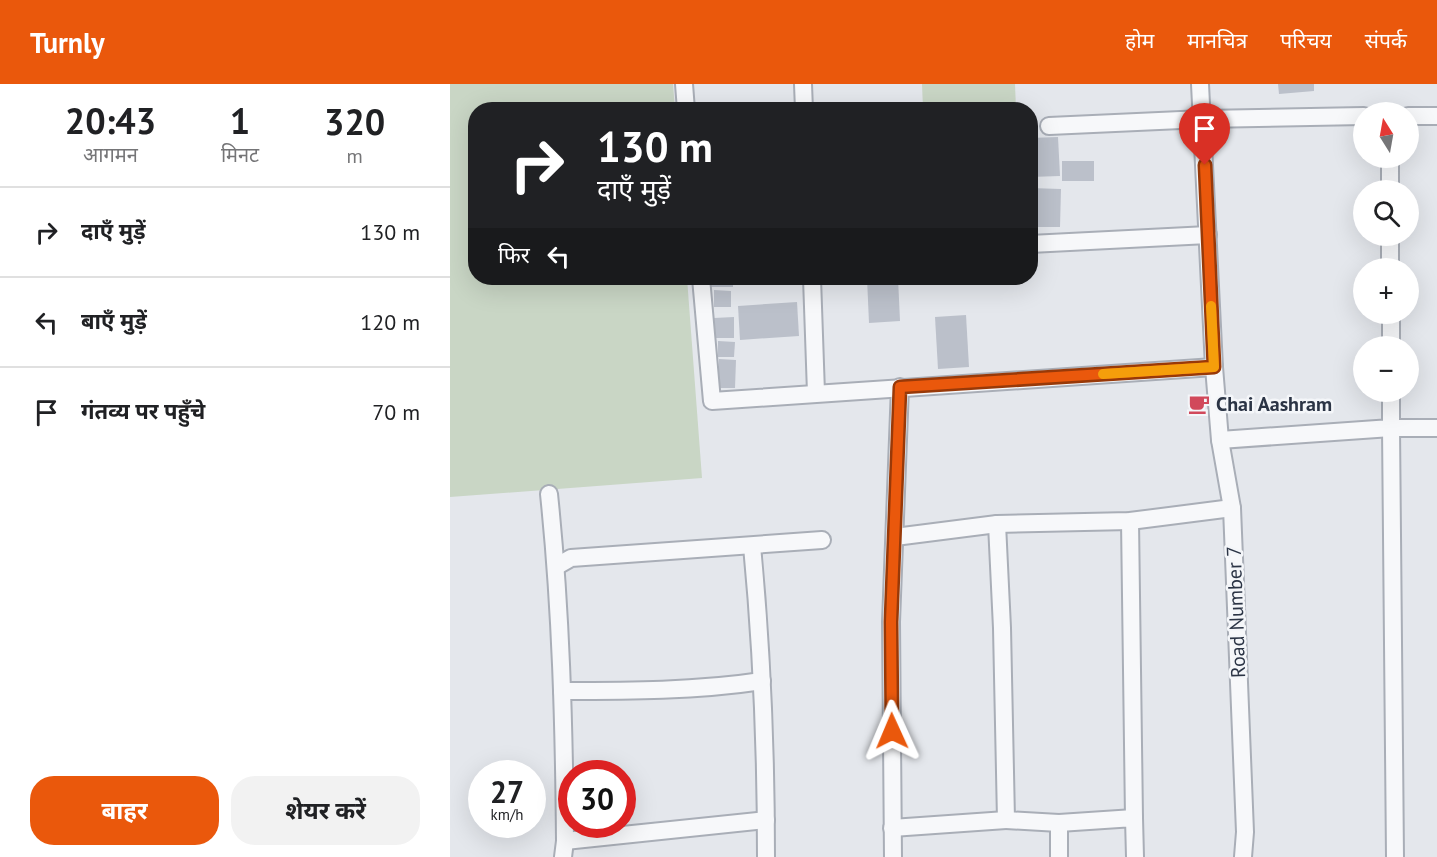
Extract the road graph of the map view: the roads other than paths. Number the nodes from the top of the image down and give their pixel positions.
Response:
1 (684, 84) edge
2 (803, 84) edge
3 (1200, 84) edge
4 (685, 102) edge
5 (804, 102) edge
6 (1353, 116) edge
7 (1419, 116) edge
8 (1437, 116) edge
9 (1203, 119) junction
10 (1049, 126) dead end
11 (1208, 235) junction
12 (1038, 244) edge
13 (702, 285) edge
14 (812, 285) edge
15 (1214, 367) junction
16 (900, 387) junction
17 (816, 393) junction
18 (1391, 402) edge
19 (1391, 428) junction
20 (1437, 428) edge
21 (1220, 440) junction
22 (549, 494) dead end
23 (1232, 508) junction
24 (1130, 521) junction
25 (998, 524) junction
26 (895, 537) junction
27 (822, 540) dead end
28 (752, 546) junction
29 (557, 566) junction
30 (762, 681) junction
31 (562, 691) junction
32 (1134, 818) junction
33 (766, 820) junction
34 (1006, 820) junction
35 (1059, 823) junction
36 (892, 828) junction
37 (564, 849) edge
38 (766, 857) edge
39 (893, 857) edge
40 (1059, 857) edge
41 (1135, 857) edge
42 (1243, 857) edge
43 (1395, 857) edge

1 - 4 street
2 - 5 street
3 - 9 street, Road Number 7
6 - 9 street
7 - 8 street
9 - 10 street
9 - 11 street, Road Number 7
11 - 12 street
11 - 15 street, Road Number 7
13 - 17 street
14 - 17 street
15 - 16 street
15 - 21 street, Road Number 7
16 - 17 street
16 - 26 street
18 - 19 street
19 - 20 street
19 - 21 street
19 - 43 street
21 - 23 street, Road Number 7
22 - 29 street
23 - 24 street
23 - 42 street, Road Number 7
24 - 25 street
24 - 32 street
25 - 26 street
25 - 34 street
26 - 36 street
27 - 28 street
28 - 29 street
28 - 30 street
29 - 31 street
30 - 31 street
30 - 33 street
31 - 37 street
32 - 35 street
32 - 41 street
33 - 37 street
33 - 38 street
34 - 35 street
34 - 36 street
35 - 40 street
36 - 39 street

